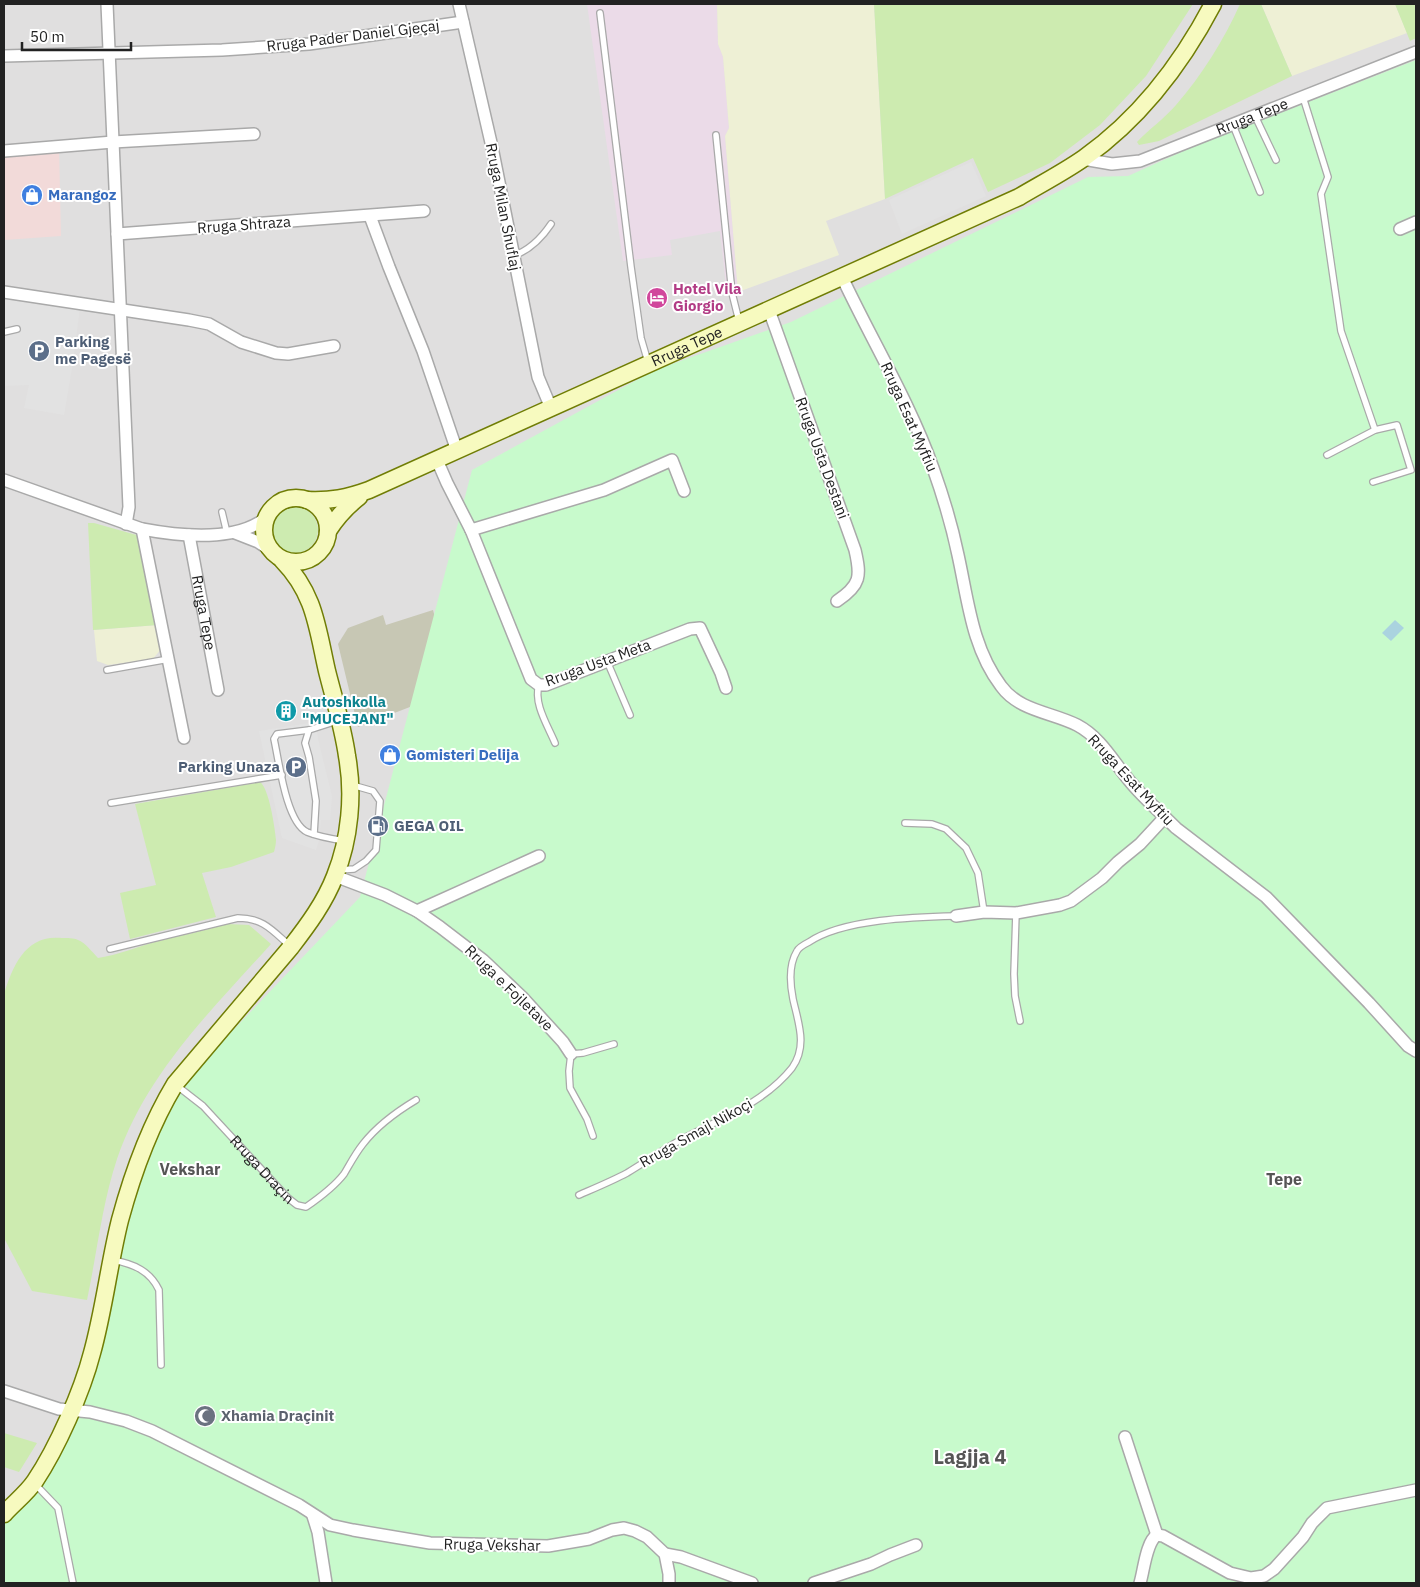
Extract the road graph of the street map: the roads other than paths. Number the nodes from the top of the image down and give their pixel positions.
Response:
1 (107, 4) edge
2 (459, 4) edge
3 (1213, 4) edge
4 (600, 13) dead end
5 (463, 22) junction
6 (109, 52) junction
7 (1416, 52) edge
8 (4, 56) edge
9 (1304, 97) junction
10 (1255, 116) junction
11 (1232, 125) junction
12 (254, 134) dead end
13 (716, 135) dead end
14 (113, 142) junction
15 (4, 151) edge
16 (1083, 159) junction
17 (1276, 160) dead end
18 (1260, 192) dead end
19 (424, 211) dead end
20 (370, 216) junction
21 (1416, 222) edge
22 (551, 224) dead end
23 (1400, 229) dead end
24 (117, 234) junction
25 (513, 256) junction
26 (842, 277) junction
27 (4, 292) edge
28 (120, 309) junction
29 (769, 310) junction
30 (740, 323) junction
31 (17, 329) dead end
32 (4, 332) edge
33 (334, 346) dead end
34 (649, 364) junction
35 (551, 408) junction
36 (1375, 430) junction
37 (457, 451) junction
38 (1327, 455) dead end
39 (436, 460) junction
40 (4, 480) edge
41 (1372, 482) dead end
42 (369, 490) junction
43 (684, 491) dead end
44 (307, 500) junction
45 (222, 512) dead end
46 (267, 517) junction
47 (126, 524) junction
48 (142, 529) junction
49 (471, 530) junction
50 (328, 531) junction
51 (231, 533) junction
52 (189, 535) junction
53 (317, 554) junction
54 (276, 555) junction
55 (310, 598) junction
56 (838, 601) dead end
57 (169, 659) junction
58 (607, 661) junction
59 (107, 670) dead end
60 (539, 685) junction
61 (726, 688) dead end
62 (218, 690) dead end
63 (630, 715) dead end
64 (339, 721) junction
65 (309, 730) junction
66 (184, 738) dead end
67 (555, 743) dead end
68 (282, 775) junction
69 (350, 784) junction
70 (110, 803) dead end
71 (1165, 818) junction
72 (905, 823) dead end
73 (314, 834) junction
74 (345, 841) junction
75 (538, 856) dead end
76 (336, 873) junction
77 (417, 911) junction
78 (984, 912) junction
79 (1016, 913) junction
80 (956, 916) joint
81 (291, 947) junction
82 (110, 949) dead end
83 (1020, 1022) dead end
84 (614, 1044) dead end
85 (1416, 1051) edge
86 (571, 1054) junction
87 (175, 1084) junction
88 (416, 1100) dead end
89 (593, 1136) dead end
90 (579, 1195) dead end
91 (111, 1260) junction
92 (161, 1365) dead end
93 (4, 1391) edge
94 (70, 1411) junction
95 (1125, 1437) dead end
96 (34, 1483) junction
97 (1416, 1490) edge
98 (4, 1514) edge
99 (313, 1516) junction
100 (1157, 1535) junction
101 (916, 1545) dead end
102 (665, 1554) junction
103 (73, 1583) edge
104 (326, 1583) edge
105 (669, 1583) edge
106 (752, 1583) edge
107 (814, 1583) edge
108 (1140, 1583) edge

1 - 6 street
2 - 5 street, Rruga Milan Shuflaj
3 - 16 main road, Rruga Tepe
4 - 34 lane
5 - 6 street, Rruga Pader Daniel Gjeçaj
5 - 25 street, Rruga Milan Shuflaj
6 - 8 street, Rruga Pader Daniel Gjeçaj
6 - 14 street
7 - 9 street, Rruga Tepe
9 - 10 street, Rruga Tepe
9 - 36 lane
10 - 11 street, Rruga Tepe
10 - 17 lane
11 - 16 street, Rruga Tepe
11 - 18 lane
12 - 14 street
13 - 30 lane
14 - 15 street
14 - 24 street
16 - 26 main road, Rruga Tepe
19 - 20 street, Rruga Shtraza
20 - 24 street, Rruga Shtraza
20 - 37 street
21 - 23 street
22 - 25 lane
24 - 28 street
25 - 35 street, Rruga Milan Shuflaj
26 - 29 main road, Rruga Tepe
26 - 71 street, Rruga Esat Myftiu
27 - 28 street
28 - 33 street
28 - 47 street
29 - 30 main road, Rruga Tepe
29 - 56 street, Rruga Usta Destani
30 - 34 main road, Rruga Tepe
31 - 32 lane
34 - 35 main road, Rruga Tepe
35 - 37 main road, Rruga Tepe
36 - 38 lane
36 - 41 lane
37 - 39 main road, Rruga Tepe
39 - 42 main road, Rruga Tepe
39 - 49 street, Rruga Usta Meta
40 - 47 street, Rruga Tepe
42 - 44 main road, Rruga Tepe
42 - 50 main road, Rruga Tepe
43 - 49 street
44 - 46 main road, Rruga Tepe
44 - 50 main road
45 - 51 lane
46 - 51 street, Rruga Tepe
46 - 54 main road
47 - 48 street, Rruga Tepe
48 - 52 street, Rruga Tepe
48 - 57 street
49 - 60 street, Rruga Usta Meta
50 - 53 main road, Rruga Tepe
51 - 52 street, Rruga Tepe
51 - 54 street, Rruga Tepe
52 - 62 street, Rruga Tepe
53 - 54 main road, Rruga Tepe
53 - 55 main road
54 - 55 main road
55 - 64 main road
57 - 59 lane
57 - 66 street
58 - 60 street, Rruga Usta Meta
58 - 61 street, Rruga Usta Meta
58 - 63 lane
60 - 67 lane
64 - 65 lane
64 - 69 main road
65 - 68 lane
65 - 73 lane
68 - 70 lane
68 - 73 lane
69 - 74 main road
69 - 76 lane
71 - 79 street, Rruga Smajl Nikoçi
71 - 85 street, Rruga Esat Myftiu
72 - 78 lane
73 - 74 lane
74 - 76 main road
75 - 77 street
76 - 77 street, Rruga e Fojletave
76 - 81 main road
77 - 86 street, Rruga e Fojletave
78 - 79 street, Rruga Smajl Nikoçi
78 - 80 street, Rruga Smajl Nikoçi
79 - 83 lane
80 - 90 lane, Rruga Smajl Nikoçi
81 - 82 lane
81 - 87 main road
84 - 86 lane
86 - 89 lane
87 - 88 lane, Rruga Draçin
87 - 91 main road
91 - 92 lane
91 - 94 main road
93 - 94 street, Rruga Vekshar
94 - 96 main road
94 - 99 street, Rruga Vekshar
95 - 100 street
96 - 98 main road
96 - 103 lane
97 - 100 street
99 - 102 street, Rruga Vekshar
99 - 104 street
100 - 108 street
101 - 107 street
102 - 105 street
102 - 106 street, Rruga Vekshar

